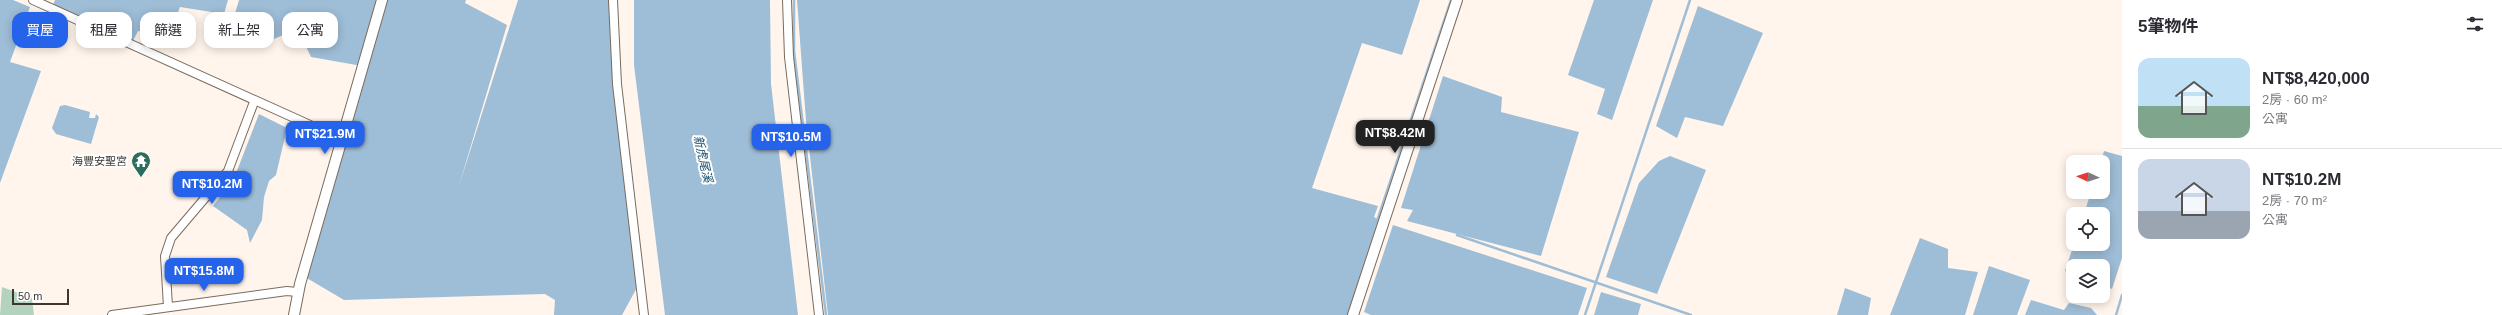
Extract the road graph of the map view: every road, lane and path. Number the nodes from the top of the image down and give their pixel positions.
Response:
1 (33, 0) edge
2 (382, 0) edge
3 (613, 0) edge
4 (787, 0) edge
5 (1457, 0) edge
6 (254, 102) junction
7 (341, 139) junction
8 (297, 292) junction
9 (168, 307) junction
10 (294, 314) edge
11 (112, 315) edge
12 (644, 315) edge
13 (819, 315) edge
14 (1353, 315) edge

1 - 6 street
2 - 7 street
3 - 12 street
4 - 13 street
5 - 14 street
6 - 7 street
6 - 9 street
7 - 8 street
8 - 9 street
8 - 10 street
9 - 11 street

